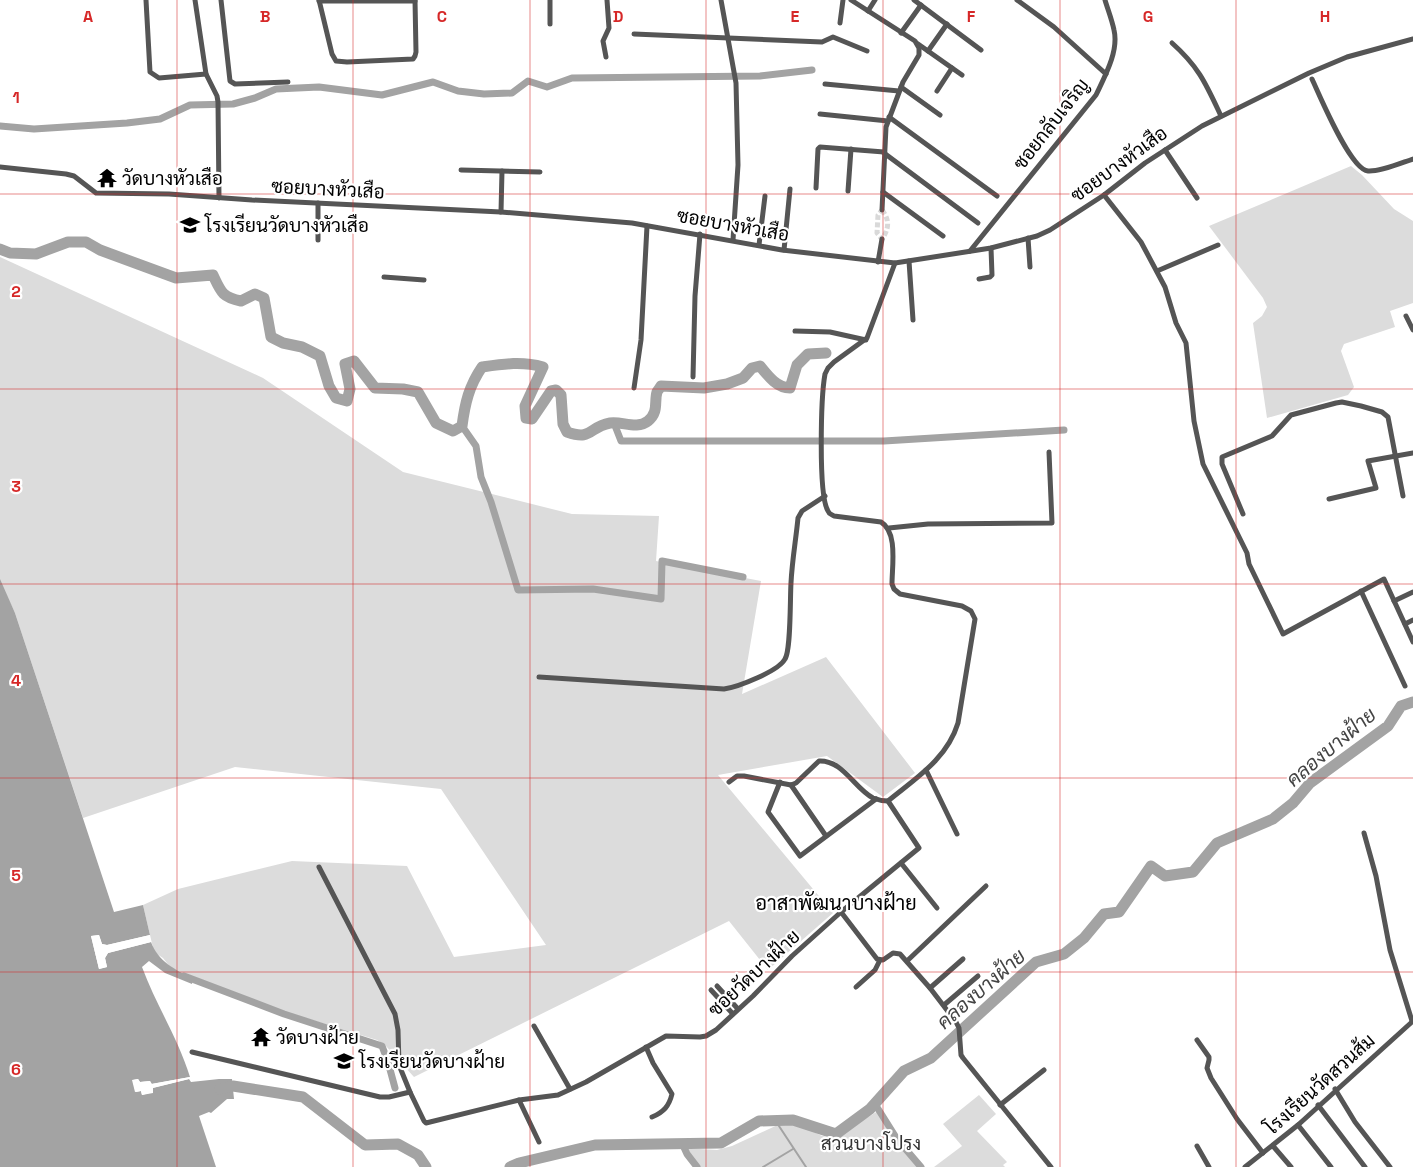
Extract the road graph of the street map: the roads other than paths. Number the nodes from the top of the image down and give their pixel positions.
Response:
1 (146, 0) edge
2 (195, 0) edge
3 (221, 0) edge
4 (415, 0) edge
5 (550, 0) edge
6 (607, 0) edge
7 (721, 0) edge
8 (843, 0) edge
9 (851, 0) edge
10 (875, 0) edge
11 (914, 0) edge
12 (1018, 0) edge
13 (1105, 0) edge
14 (319, 1) edge
15 (360, 1) edge
16 (921, 5) junction
17 (868, 11) junction
18 (550, 24) dead end
19 (840, 24) dead end
20 (947, 24) junction
21 (901, 32) junction
22 (634, 34) dead end
23 (727, 36) junction
24 (1413, 39) edge
25 (915, 41) junction
26 (1172, 43) dead end
27 (981, 50) dead end
28 (867, 51) dead end
29 (928, 51) junction
30 (606, 57) dead end
31 (952, 68) junction
32 (206, 74) junction
33 (1106, 74) junction
34 (962, 76) dead end
35 (1310, 76) junction
36 (288, 82) dead end
37 (825, 84) dead end
38 (900, 89) junction
39 (937, 91) dead end
40 (820, 114) dead end
41 (940, 115) dead end
42 (1221, 116) junction
43 (888, 119) junction
44 (851, 149) junction
45 (1164, 150) junction
46 (884, 152) junction
47 (1413, 160) edge
48 (0, 167) edge
49 (461, 170) dead end
50 (502, 171) junction
51 (540, 172) dead end
52 (816, 188) dead end
53 (790, 189) dead end
54 (848, 191) dead end
55 (882, 192) junction
56 (1104, 195) junction
57 (765, 196) dead end
58 (997, 196) dead end
59 (219, 198) junction
60 (1197, 198) dead end
61 (318, 203) junction
62 (882, 210) tunnel mouth
63 (501, 212) junction
64 (978, 223) dead end
65 (646, 226) junction
66 (700, 234) junction
67 (942, 236) dead end
68 (1028, 238) junction
69 (882, 239) dead end
70 (318, 240) dead end
71 (732, 240) junction
72 (759, 245) junction
73 (1218, 246) dead end
74 (991, 248) junction
75 (784, 250) junction
76 (970, 251) junction
77 (909, 261) junction
78 (878, 262) junction
79 (895, 264) junction
80 (1030, 267) dead end
81 (1157, 271) junction
82 (384, 277) dead end
83 (979, 279) dead end
84 (424, 280) dead end
85 (1406, 316) dead end
86 (913, 320) dead end
87 (1413, 330) edge
88 (795, 331) dead end
89 (866, 340) junction
90 (693, 376) dead end
91 (634, 388) dead end
92 (1049, 452) dead end
93 (1413, 453) edge
94 (1396, 456) junction
95 (824, 496) junction
96 (1403, 496) dead end
97 (1329, 500) dead end
98 (1243, 514) dead end
99 (889, 528) junction
100 (1361, 591) junction
101 (1413, 592) edge
102 (1394, 601) junction
103 (1413, 620) edge
104 (1405, 624) junction
105 (1413, 642) edge
106 (539, 677) dead end
107 (1405, 686) dead end
108 (926, 770) junction
109 (729, 782) dead end
110 (780, 782) junction
111 (791, 785) junction
112 (876, 799) junction
113 (888, 801) junction
114 (1364, 833) dead end
115 (957, 834) dead end
116 (826, 836) junction
117 (901, 863) junction
118 (319, 867) dead end
119 (986, 886) dead end
120 (937, 908) dead end
121 (841, 912) junction
122 (963, 959) dead end
123 (880, 960) junction
124 (907, 961) junction
125 (978, 976) dead end
126 (718, 986) dead end
127 (856, 987) dead end
128 (930, 988) junction
129 (710, 990) dead end
130 (944, 1005) junction
131 (738, 1009) junction
132 (733, 1014) junction
133 (1413, 1021) edge
134 (534, 1026) dead end
135 (1197, 1040) dead end
136 (646, 1047) junction
137 (192, 1052) dead end
138 (1044, 1070) dead end
139 (570, 1089) junction
140 (1335, 1090) junction
141 (410, 1092) junction
142 (519, 1100) junction
143 (1000, 1104) junction
144 (1318, 1105) junction
145 (652, 1116) dead end
146 (1298, 1125) junction
147 (539, 1142) dead end
148 (1197, 1146) dead end
149 (1273, 1146) junction
150 (1263, 1153) junction
151 (1051, 1167) edge
152 (1209, 1167) edge
153 (1245, 1167) edge
154 (1291, 1167) edge
155 (1331, 1167) edge
156 (1365, 1167) edge
157 (1390, 1167) edge

1 - 32 street
2 - 32 street
3 - 36 street
4 - 14 street
4 - 15 street
5 - 18 street
6 - 30 street
7 - 23 street
8 - 19 street
9 - 17 street
10 - 17 street
11 - 16 street
12 - 33 street
13 - 33 street, ซอยกลับเจริญ
14 - 15 street
16 - 20 street
16 - 21 street
17 - 21 street
20 - 27 street
20 - 29 street
21 - 25 street
22 - 23 street
23 - 28 street
23 - 71 street
24 - 35 street, ซอยบางหัวเสือ
25 - 29 street
25 - 38 street
26 - 42 street
29 - 31 street
31 - 34 street
31 - 39 street
32 - 59 street
33 - 76 street, ซอยกลับเจริญ
35 - 42 street, ซอยบางหัวเสือ
35 - 47 street
37 - 38 street
38 - 41 street
38 - 43 street
40 - 43 street
42 - 45 street, ซอยบางหัวเสือ
43 - 46 street
43 - 58 street
44 - 46 street
44 - 52 street
44 - 54 street
45 - 56 street, ซอยบางหัวเสือ
45 - 60 street
46 - 55 street
46 - 64 street
48 - 59 street, ซอยบางหัวเสือ
49 - 50 street
50 - 51 street
50 - 63 street
53 - 75 street
55 - 62 street
55 - 67 street
56 - 68 street, ซอยบางหัวเสือ
56 - 81 street
57 - 72 street
59 - 61 street, ซอยบางหัวเสือ
61 - 63 street, ซอยบางหัวเสือ
61 - 70 street
63 - 65 street, ซอยบางหัวเสือ
65 - 66 street, ซอยบางหัวเสือ
65 - 91 street
66 - 71 street, ซอยบางหัวเสือ
66 - 90 street
68 - 74 street, ซอยบางหัวเสือ
68 - 80 street
69 - 78 street
71 - 72 street, ซอยบางหัวเสือ
72 - 75 street, ซอยบางหัวเสือ
73 - 81 street
74 - 76 street, ซอยบางหัวเสือ
74 - 83 street
75 - 78 street, ซอยบางหัวเสือ
76 - 77 street, ซอยบางหัวเสือ
77 - 79 street, ซอยบางหัวเสือ
77 - 86 street
78 - 79 street, ซอยบางหัวเสือ
79 - 89 street
81 - 100 street
82 - 84 street
85 - 87 street
88 - 89 street
89 - 95 street
92 - 99 street
93 - 94 street
94 - 96 street
94 - 97 street
94 - 98 street
95 - 99 street
95 - 106 street
99 - 108 street
100 - 102 street
100 - 107 street
101 - 102 street
102 - 104 street
103 - 104 street
104 - 105 street
108 - 113 street
108 - 115 street
109 - 110 street
110 - 111 street
110 - 116 street
111 - 112 street
111 - 116 street
112 - 113 street
112 - 116 street
113 - 117 street, ซอยวัดบางฝ้าย
114 - 133 street
117 - 120 street
117 - 121 street, ซอยวัดบางฝ้าย
118 - 141 street
119 - 124 street
121 - 123 street
121 - 131 street, ซอยวัดบางฝ้าย
122 - 128 street
123 - 124 street
123 - 127 street
124 - 128 street
125 - 130 street
126 - 131 street
128 - 130 street
129 - 132 street
130 - 143 street
131 - 132 street, ซอยวัดบางฝ้าย
132 - 136 street, ซอยวัดบางฝ้าย
133 - 140 street, โรงเรียนวัดสวนส้ม
134 - 139 street
135 - 150 street
136 - 139 street, ซอยวัดบางฝ้าย
136 - 145 street
137 - 141 street
138 - 143 street
139 - 142 street, ซอยวัดบางฝ้าย
140 - 144 street, โรงเรียนวัดสวนส้ม
140 - 157 street
141 - 142 street, ซอยวัดบางฝ้าย
142 - 147 street
143 - 151 street
144 - 146 street, โรงเรียนวัดสวนส้ม
144 - 156 street
146 - 149 street, โรงเรียนวัดสวนส้ม
146 - 155 street
148 - 152 street
149 - 150 street, โรงเรียนวัดสวนส้ม
149 - 154 street
150 - 153 street, โรงเรียนวัดสวนส้ม

